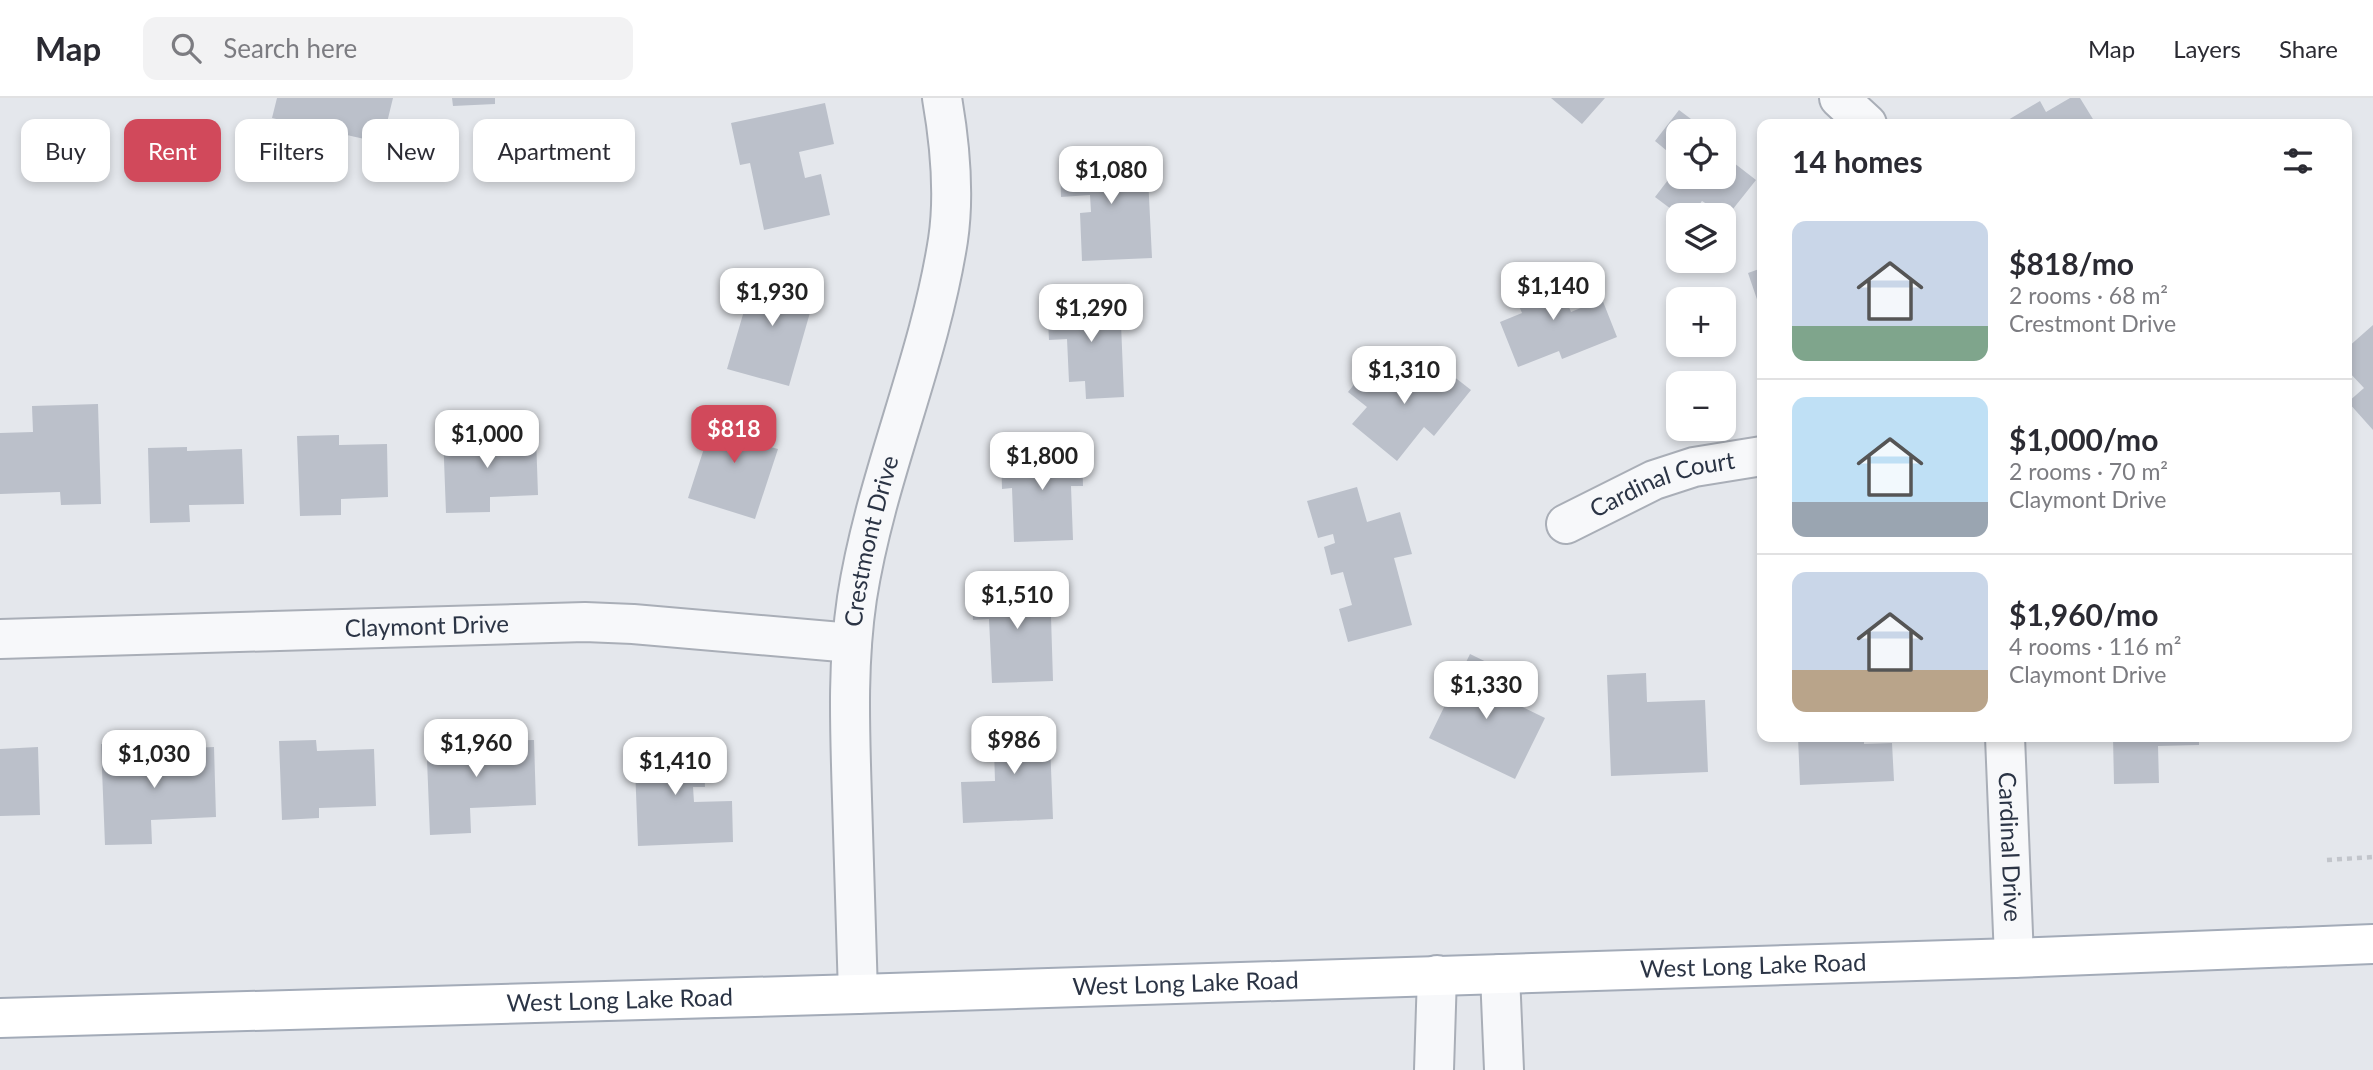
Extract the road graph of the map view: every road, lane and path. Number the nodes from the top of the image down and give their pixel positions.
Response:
1 (942, 98) edge
2 (1839, 98) edge
3 (1862, 119) edge
4 (1757, 457) edge
5 (1566, 524) dead end
6 (0, 639) edge
7 (852, 643) junction
8 (2005, 742) edge
9 (2373, 857) edge
10 (2328, 860) dead end
11 (2373, 944) edge
12 (2014, 958) junction
13 (1500, 974) junction
14 (1437, 975) junction
15 (858, 994) junction
16 (0, 1018) edge
17 (1434, 1070) edge
18 (1503, 1070) edge

1 - 7 street, Crestmont Drive
2 - 3 street
4 - 5 street, Cardinal Court
6 - 7 street, Claymont Drive
7 - 15 street, Crestmont Drive
8 - 12 street, Cardinal Drive
9 - 10 path
11 - 12 main road, West Long Lake Road
12 - 13 main road, West Long Lake Road
13 - 14 main road, West Long Lake Road
13 - 18 street
14 - 15 main road, West Long Lake Road
14 - 17 street
15 - 16 main road, West Long Lake Road

